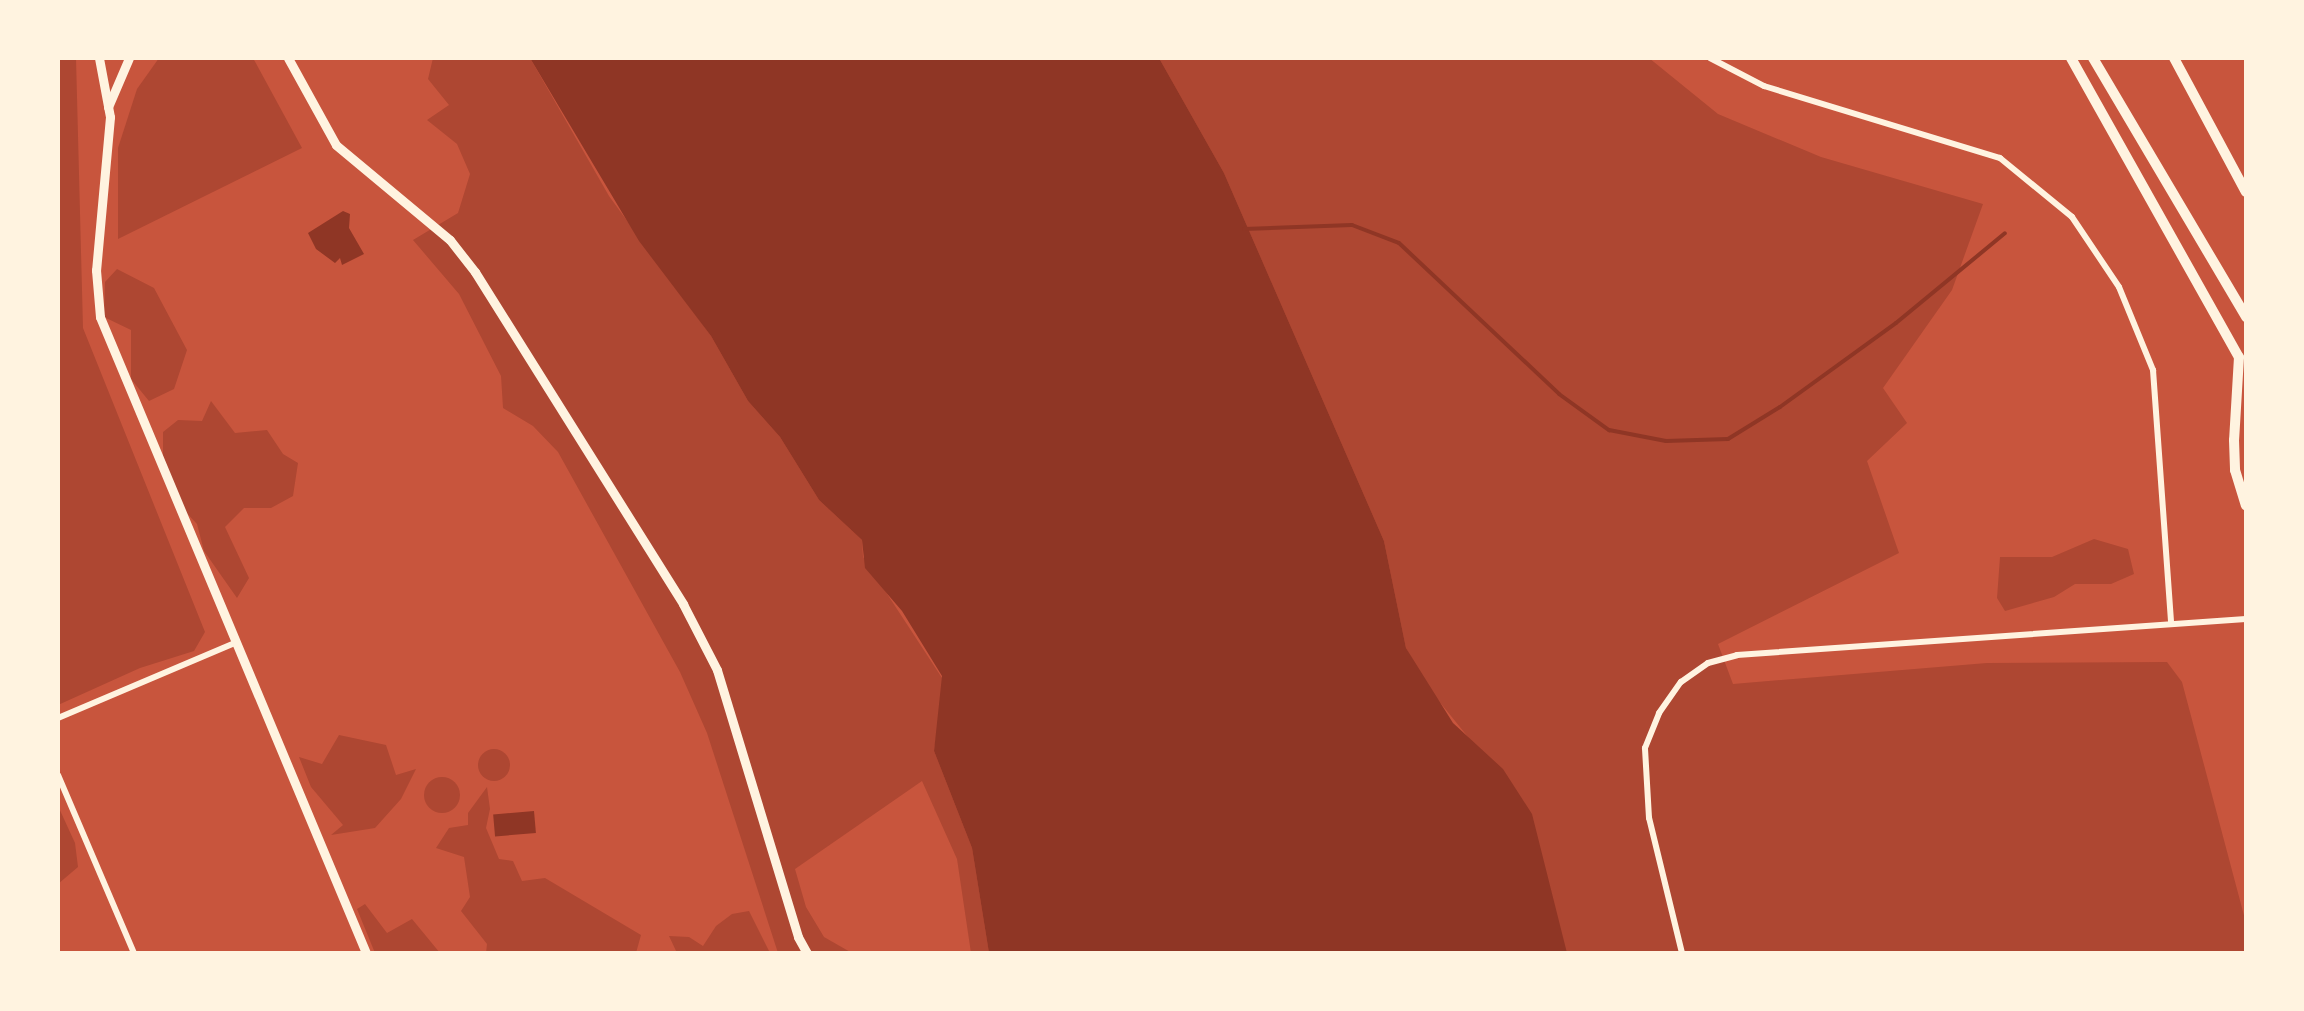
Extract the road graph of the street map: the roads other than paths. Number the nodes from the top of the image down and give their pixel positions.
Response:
1 (99, 58) edge
2 (129, 58) edge
3 (288, 58) edge
4 (1710, 58) edge
5 (2071, 58) edge
6 (2093, 58) edge
7 (2174, 58) edge
8 (108, 107) junction
9 (2246, 192) edge
10 (2246, 317) edge
11 (2246, 505) edge
12 (2246, 619) edge
13 (2171, 622) junction
14 (235, 643) junction
15 (58, 718) edge
16 (58, 775) edge
17 (134, 953) edge
18 (366, 953) edge
19 (807, 953) edge
20 (1682, 953) edge

1 - 8 main road
2 - 8 main road
3 - 19 main road
4 - 13 street
5 - 11 highway
6 - 10 highway
7 - 9 highway
8 - 14 main road
12 - 13 street
13 - 20 street
14 - 15 street
14 - 18 main road
16 - 17 street

